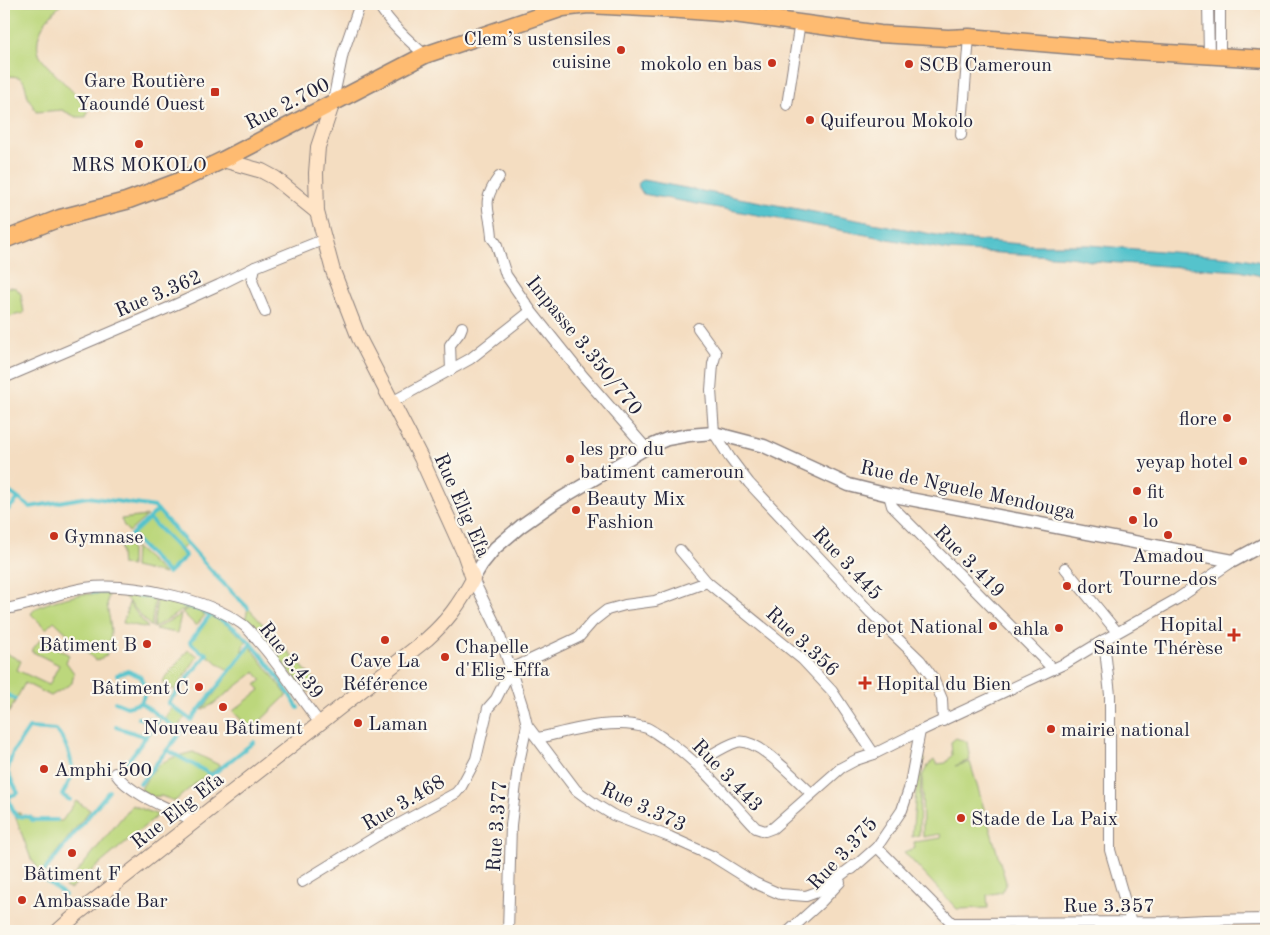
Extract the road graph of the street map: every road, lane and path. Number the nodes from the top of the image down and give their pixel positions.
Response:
1 (360, 4) edge
2 (378, 4) edge
3 (588, 4) edge
4 (1208, 4) edge
5 (1220, 4) edge
6 (800, 22) junction
7 (970, 37) junction
8 (1215, 55) junction
9 (426, 56) junction
10 (1266, 59) edge
11 (332, 104) junction
12 (788, 105) dead end
13 (961, 135) dead end
14 (223, 160) junction
15 (499, 177) dead end
16 (316, 212) junction
17 (4, 240) edge
18 (325, 240) junction
19 (254, 267) junction
20 (531, 311) junction
21 (265, 312) dead end
22 (462, 327) dead end
23 (698, 328) dead end
24 (451, 370) junction
25 (4, 378) edge
26 (392, 402) junction
27 (714, 433) junction
28 (646, 448) junction
29 (889, 495) junction
30 (1266, 543) edge
31 (680, 550) dead end
32 (1233, 561) junction
33 (1065, 568) dead end
34 (473, 580) junction
35 (707, 582) junction
36 (4, 609) edge
37 (1117, 632) junction
38 (1104, 640) junction
39 (510, 669) junction
40 (1053, 669) junction
41 (943, 721) junction
42 (320, 723) junction
43 (527, 725) junction
44 (920, 731) junction
45 (538, 738) junction
46 (874, 754) junction
47 (696, 764) junction
48 (114, 773) dead end
49 (812, 794) junction
50 (195, 821) junction
51 (877, 847) junction
52 (856, 864) junction
53 (302, 882) dead end
54 (1266, 919) edge
55 (1131, 922) junction
56 (955, 929) edge
57 (58, 931) edge
58 (508, 931) edge
59 (789, 931) edge

1 - 11 street
2 - 9 street
3 - 6 main road, Rue 2.700
3 - 9 main road, Rue 2.700
4 - 8 street
5 - 8 street
6 - 7 main road, Rue 2.700
6 - 12 street
7 - 8 main road, Rue 2.700
7 - 13 street
8 - 10 main road, Rue 2.700
9 - 11 main road, Rue 2.700
11 - 14 main road, Rue 2.700
11 - 16 main road, Rue Elig Efa
14 - 16 main road
14 - 17 main road, Rue 2.700
15 - 20 street, Impasse 3.350/770
16 - 18 main road, Rue Elig Efa
18 - 19 street, Rue 3.362
18 - 26 main road, Rue Elig Efa
19 - 21 street
19 - 25 street, Rue 3.362
20 - 24 street
20 - 28 street, Impasse 3.350/770
22 - 24 street
23 - 27 street
24 - 26 street
26 - 34 main road, Rue Elig Efa
27 - 28 street, Rue de Nguele Mendouga
27 - 29 street, Rue de Nguele Mendouga
27 - 41 street, Rue 3.445
28 - 34 street, Rue de Nguele Mendouga
29 - 32 street, Rue de Nguele Mendouga
29 - 40 street, Rue 3.419
30 - 32 street
31 - 35 street, Rue 3.356
32 - 37 street
33 - 37 street
34 - 39 street, Rue 3.373
34 - 42 main road, Rue Elig Efa
35 - 39 street
35 - 46 street, Rue 3.356
36 - 42 street, Rue 3.439
37 - 38 street
38 - 40 street
38 - 55 street
39 - 43 street, Rue 3.373
39 - 53 street, Rue 3.468
40 - 41 street
41 - 44 street
42 - 50 main road, Rue Elig Efa
43 - 45 street, Rue 3.373
43 - 58 street, Rue 3.377
44 - 46 street
44 - 51 street, Rue 3.375
45 - 47 street, Rue 3.443
45 - 52 street, Rue 3.373
46 - 49 street, Rue 3.443
47 - 49 street
47 - 49 street, Rue 3.443
48 - 50 street
50 - 57 main road, Rue Elig Efa
51 - 52 street, Rue 3.375
51 - 56 street
52 - 59 street, Rue 3.375
54 - 55 street, Rue 3.357
55 - 56 street, Rue 3.357

